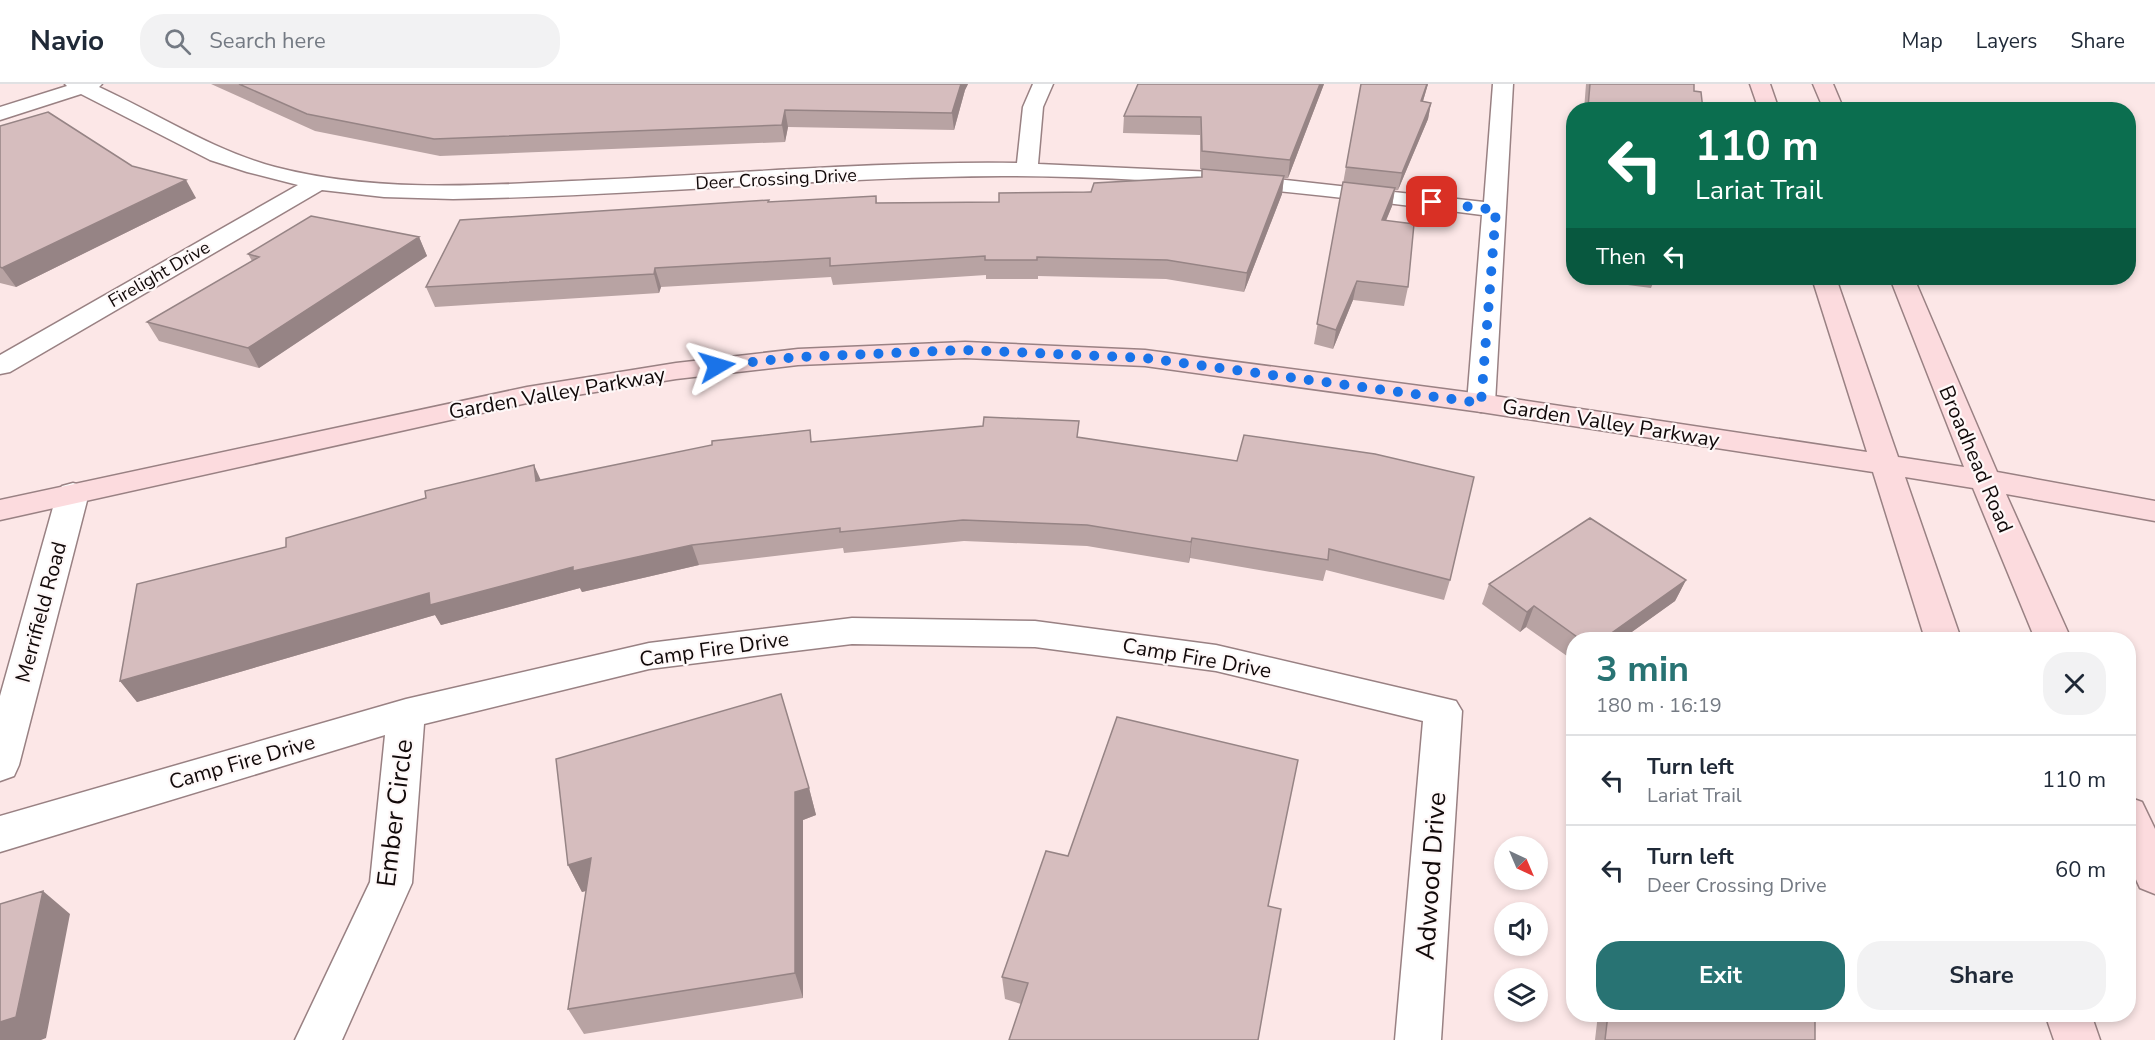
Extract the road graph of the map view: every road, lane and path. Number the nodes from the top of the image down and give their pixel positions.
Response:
1 (1043, 84) edge
2 (1503, 84) edge
3 (1760, 84) edge
4 (1823, 84) edge
5 (83, 85) edge
6 (1766, 102) edge
7 (1831, 102) edge
8 (0, 114) edge
9 (1027, 170) junction
10 (318, 183) junction
11 (1496, 210) junction
12 (1826, 285) edge
13 (1905, 285) edge
14 (0, 366) edge
15 (1481, 403) junction
16 (1885, 464) junction
17 (1984, 480) junction
18 (73, 493) junction
19 (0, 510) edge
20 (2155, 511) edge
21 (1941, 632) edge
22 (2050, 632) edge
23 (1443, 711) joint
24 (406, 714) junction
25 (0, 765) edge
26 (2136, 832) edge
27 (0, 834) edge
28 (2155, 875) edge
29 (2071, 1022) edge
30 (318, 1040) edge
31 (1418, 1040) edge
32 (2077, 1040) edge

1 - 9 street
2 - 11 street
3 - 6 street
4 - 7 street
5 - 8 street
5 - 10 street, Deer Crossing Drive
9 - 10 street, Deer Crossing Drive
9 - 11 street, Deer Crossing Drive
10 - 14 street, Firelight Drive
11 - 15 street
12 - 16 street
13 - 17 street, Broadhead Road
15 - 16 street, Garden Valley Parkway
15 - 18 street, Garden Valley Parkway
16 - 17 street, Garden Valley Parkway
16 - 21 street
17 - 20 street, Garden Valley Parkway
17 - 22 street, Broadhead Road
18 - 19 street, Garden Valley Parkway
18 - 25 street, Merrifield Road
23 - 24 street, Camp Fire Drive
23 - 31 street, Adwood Drive
24 - 27 street, Camp Fire Drive
24 - 30 street, Ember Circle
26 - 28 street
29 - 32 street

